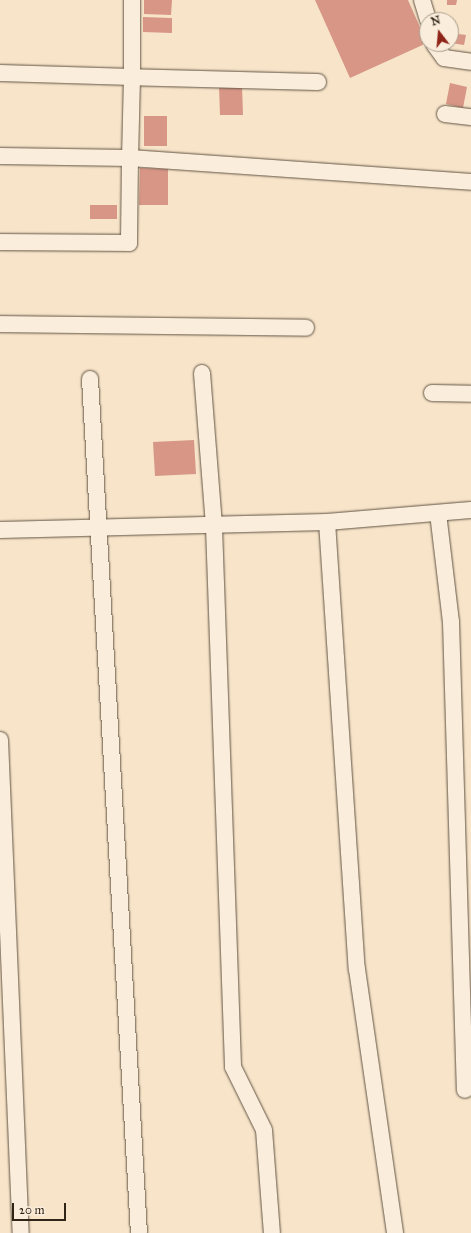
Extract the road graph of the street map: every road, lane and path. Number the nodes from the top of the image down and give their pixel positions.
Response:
1 (132, 0) edge
2 (422, 0) edge
3 (426, 12) edge
4 (440, 52) edge
5 (471, 62) edge
6 (0, 73) edge
7 (132, 77) junction
8 (318, 82) dead end
9 (445, 114) dead end
10 (471, 117) edge
11 (0, 156) edge
12 (130, 158) junction
13 (471, 182) edge
14 (0, 242) edge
15 (0, 324) edge
16 (306, 328) dead end
17 (202, 373) dead end
18 (90, 378) dead end
19 (432, 393) dead end
20 (471, 394) edge
21 (471, 510) edge
22 (438, 513) junction
23 (327, 522) junction
24 (214, 527) junction
25 (99, 529) junction
26 (0, 530) edge
27 (0, 740) edge
28 (465, 1090) dead end
29 (21, 1233) edge
30 (139, 1233) edge
31 (272, 1233) edge
32 (395, 1233) edge

1 - 7 street
2 - 3 street
4 - 5 street
6 - 7 street
7 - 8 street
7 - 12 street
9 - 10 street
11 - 12 street
12 - 13 street
12 - 14 street
15 - 16 street
17 - 24 street
18 - 25 street
19 - 20 street
21 - 22 street
22 - 23 street
22 - 28 street
23 - 24 street
23 - 32 street
24 - 25 street
24 - 31 street
25 - 26 street
25 - 30 street
27 - 29 street

